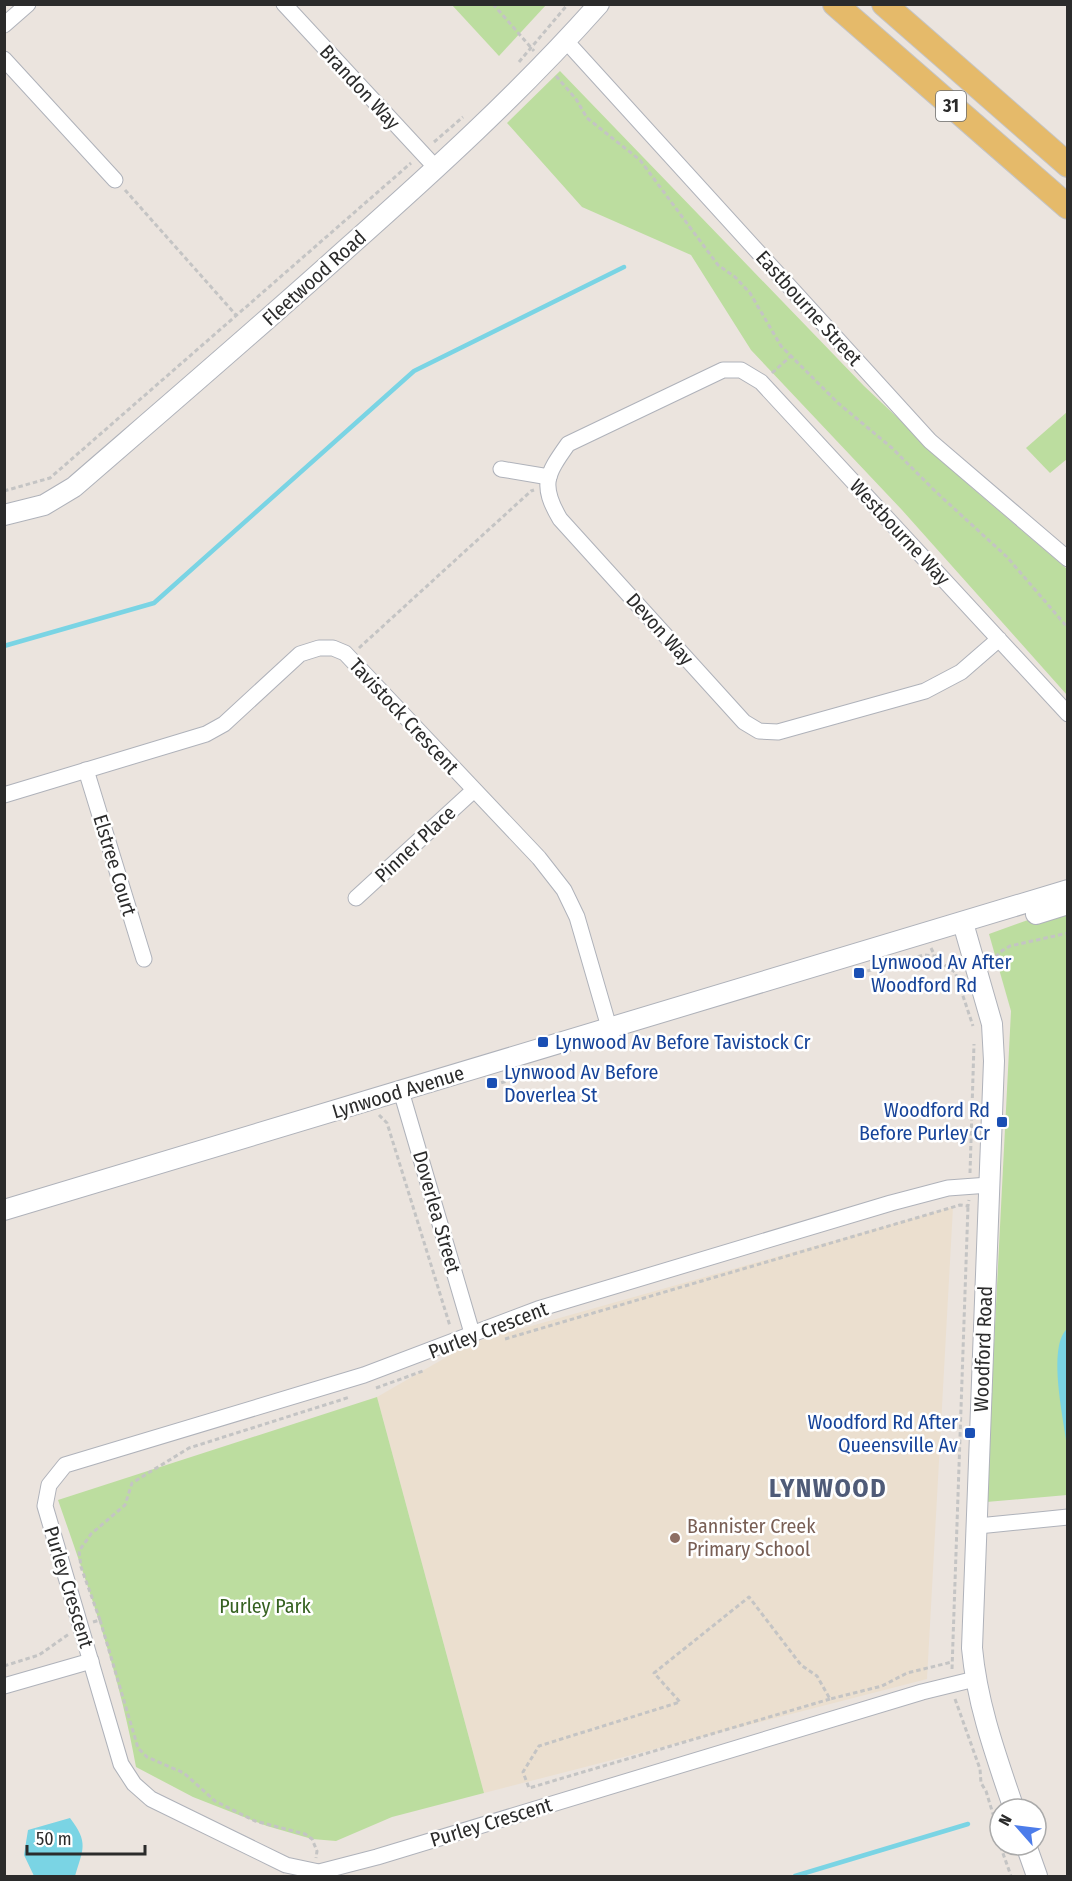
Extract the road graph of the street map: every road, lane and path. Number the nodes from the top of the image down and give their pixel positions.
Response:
1 (28, 4) edge
2 (284, 4) edge
3 (493, 4) edge
4 (568, 4) edge
5 (599, 4) edge
6 (836, 4) edge
7 (884, 4) edge
8 (4, 25) edge
9 (566, 41) junction
10 (531, 47) junction
11 (4, 59) edge
12 (546, 62) junction
13 (516, 65) dead end
14 (466, 114) dead end
15 (422, 153) junction
16 (1068, 165) edge
17 (437, 169) junction
18 (115, 180) joint
19 (1068, 207) edge
20 (236, 315) junction
21 (252, 333) junction
22 (791, 356) junction
23 (761, 382) junction
24 (501, 469) dead end
25 (548, 482) junction
26 (4, 491) edge
27 (4, 515) edge
28 (1068, 559) edge
29 (1068, 628) edge
30 (999, 639) junction
31 (350, 658) junction
32 (1068, 714) edge
33 (86, 770) junction
34 (474, 790) junction
35 (4, 795) edge
36 (1068, 890) edge
37 (356, 898) dead end
38 (1068, 904) edge
39 (965, 929) junction
40 (1068, 933) edge
41 (934, 956) dead end
42 (144, 959) dead end
43 (976, 969) junction
44 (860, 973) dead end
45 (974, 1032) dead end
46 (611, 1035) junction
47 (974, 1044) dead end
48 (403, 1097) junction
49 (377, 1112) junction
50 (980, 1185) junction
51 (968, 1206) junction
52 (4, 1210) edge
53 (4, 1224) edge
54 (472, 1333) junction
55 (505, 1340) dead end
56 (454, 1341) junction
57 (428, 1369) dead end
58 (375, 1389) dead end
59 (353, 1396) dead end
60 (1068, 1517) edge
61 (978, 1526) junction
62 (100, 1620) junction
63 (79, 1626) junction
64 (91, 1661) junction
65 (952, 1662) junction
66 (4, 1666) edge
67 (975, 1679) junction
68 (953, 1684) junction
69 (4, 1686) edge
70 (830, 1699) junction
71 (1010, 1797) edge
72 (988, 1798) edge
73 (1003, 1857) edge
74 (1009, 1857) edge
75 (1024, 1857) edge
76 (1006, 1860) junction
77 (319, 1872) junction
78 (1011, 1876) edge
79 (1037, 1876) edge

1 - 8 street
2 - 15 street, Brandon Way
3 - 10 path
4 - 10 path
5 - 9 street, Fleetwood Road
6 - 19 main road, 31
7 - 16 main road, 31
9 - 12 street, Fleetwood Road
9 - 28 street, Eastbourne Street
10 - 12 path
10 - 13 path
11 - 18 street
12 - 17 street, Fleetwood Road
12 - 22 path
14 - 15 path
15 - 17 street, Brandon Way
15 - 20 path
17 - 21 street, Fleetwood Road
18 - 20 path
20 - 21 path
20 - 26 path
21 - 27 street, Fleetwood Road
22 - 23 path
22 - 29 path
23 - 25 street, Westbourne Way
23 - 30 street, Westbourne Way
24 - 25 street
25 - 30 street, Devon Way
25 - 31 path
30 - 32 street, Westbourne Way
31 - 33 street, Tavistock Crescent
31 - 34 street, Tavistock Crescent
33 - 35 street, Tavistock Crescent
33 - 42 street, Elstree Court
34 - 37 street, Pinner Place
34 - 46 street, Tavistock Crescent
36 - 39 street, Lynwood Avenue
38 - 39 street, Lynwood Avenue
39 - 43 street, Woodford Road
39 - 46 street, Lynwood Avenue
40 - 43 path
41 - 44 path
43 - 45 path
43 - 50 street, Woodford Road
46 - 48 street, Lynwood Avenue
47 - 50 path
48 - 49 street, Lynwood Avenue
48 - 52 street, Lynwood Avenue
48 - 54 street, Doverlea Street
49 - 53 street, Lynwood Avenue
49 - 56 path
50 - 51 path
50 - 54 street, Purley Crescent
50 - 61 street, Woodford Road
51 - 55 path
51 - 65 path
54 - 56 street, Purley Crescent
56 - 63 street, Purley Crescent
57 - 58 path
59 - 62 path
60 - 61 street
61 - 67 street, Woodford Road
62 - 63 path
62 - 77 path
63 - 64 street, Purley Crescent
63 - 66 path
64 - 69 street
64 - 77 street, Purley Crescent
65 - 68 path
65 - 70 path
67 - 68 street, Purley Crescent
67 - 71 street, Woodford Road
68 - 72 path
68 - 77 street, Purley Crescent
70 - 70 path
73 - 76 path
74 - 76 path
75 - 79 street
76 - 78 path

